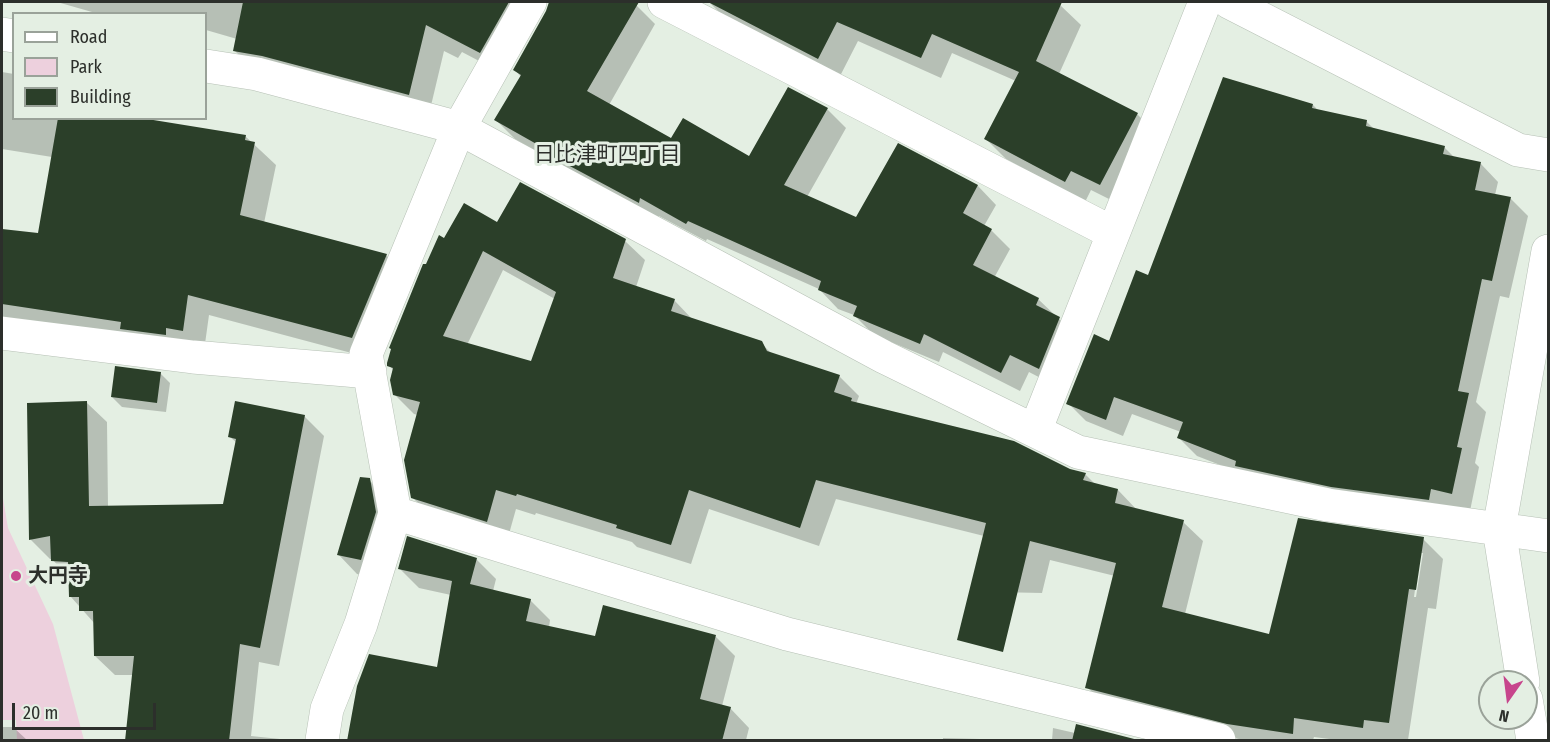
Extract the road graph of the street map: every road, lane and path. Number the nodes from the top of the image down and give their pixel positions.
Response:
1 (530, 2) edge
2 (664, 2) edge
3 (1205, 2) edge
4 (1229, 2) edge
5 (207, 66) edge
6 (459, 128) junction
7 (1548, 155) edge
8 (1113, 233) junction
9 (1548, 251) edge
10 (2, 333) edge
11 (370, 372) junction
12 (1035, 431) junction
13 (395, 513) junction
14 (1499, 529) junction
15 (1548, 536) edge
16 (1521, 670) edge
17 (322, 741) edge
18 (1219, 741) edge

1 - 6 street
2 - 8 street
3 - 8 street
4 - 7 street
5 - 6 street
6 - 11 street
6 - 12 street
8 - 12 street
9 - 14 street
10 - 11 street
11 - 13 street
12 - 14 street
13 - 17 street
13 - 18 street
14 - 15 street
14 - 16 street

